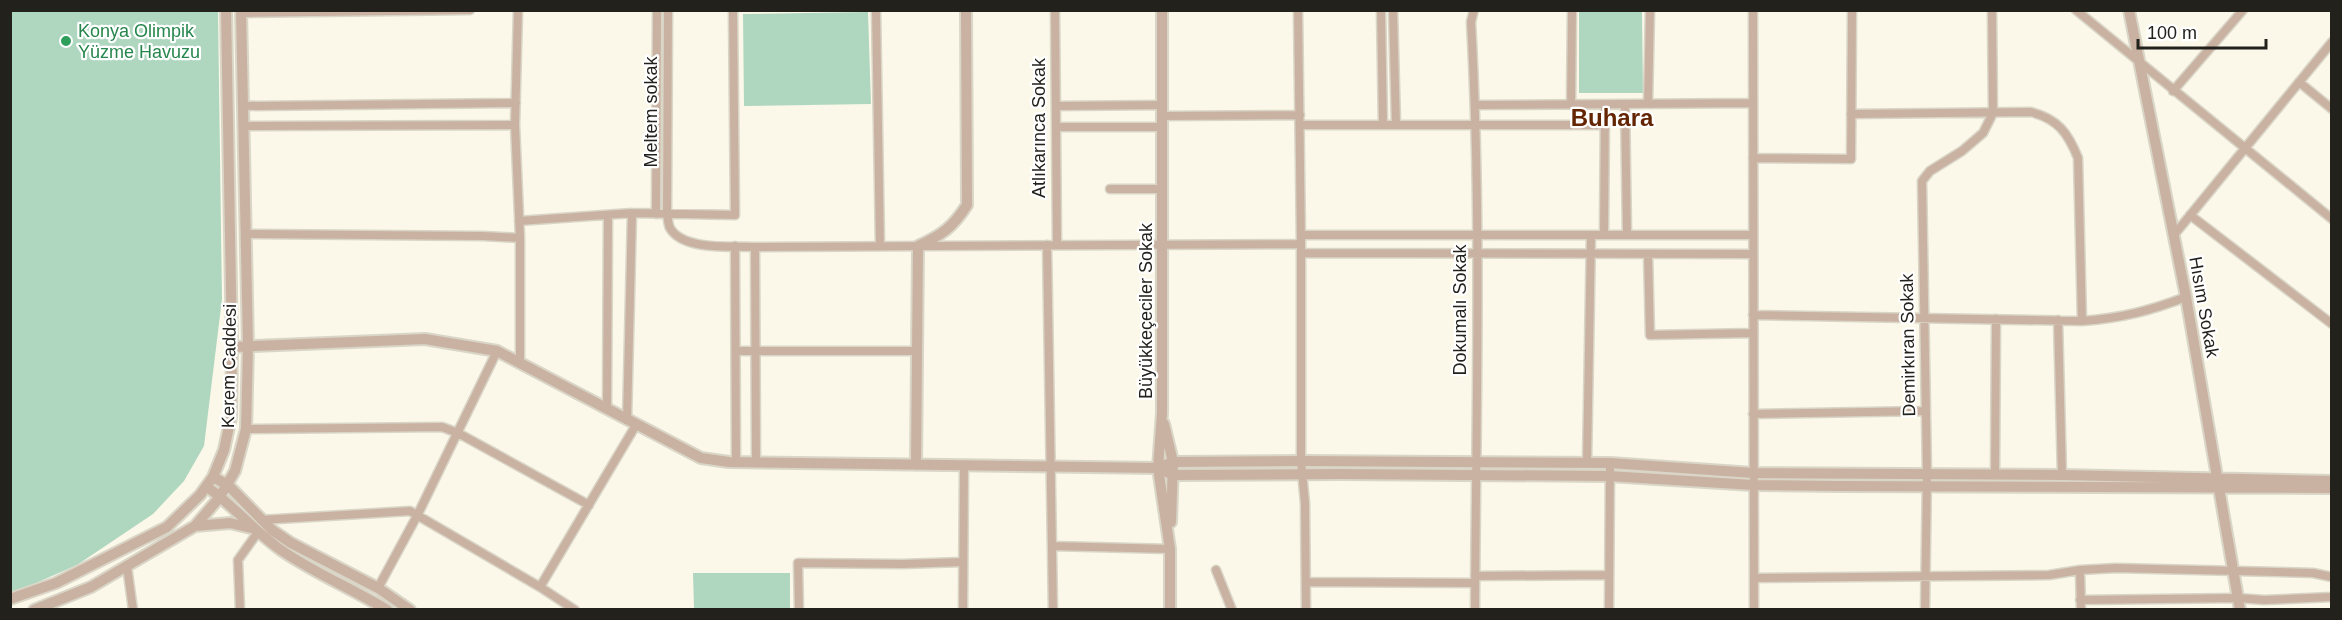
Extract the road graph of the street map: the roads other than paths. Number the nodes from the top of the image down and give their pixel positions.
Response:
1 (225, 10) edge
2 (470, 10) edge
3 (518, 10) edge
4 (657, 10) edge
5 (668, 10) edge
6 (733, 10) edge
7 (876, 10) edge
8 (966, 10) edge
9 (1055, 10) edge
10 (1162, 10) edge
11 (1298, 10) edge
12 (1381, 10) edge
13 (1393, 10) edge
14 (1474, 10) edge
15 (1572, 10) edge
16 (1650, 10) edge
17 (1754, 10) edge
18 (1852, 10) edge
19 (1992, 10) edge
20 (2076, 10) edge
21 (2129, 10) edge
22 (2242, 10) edge
23 (241, 12) edge
24 (2331, 42) edge
25 (2138, 62) junction
26 (2299, 82) junction
27 (2173, 91) junction
28 (516, 103) junction
29 (1754, 103) junction
30 (1648, 104) junction
31 (1476, 105) junction
32 (1571, 105) junction
33 (1605, 105) junction
34 (1625, 105) junction
35 (243, 106) junction
36 (1056, 106) junction
37 (2331, 109) edge
38 (1993, 113) junction
39 (1851, 114) junction
40 (1162, 116) junction
41 (1300, 120) junction
42 (515, 125) junction
43 (1383, 125) junction
44 (1396, 125) junction
45 (1476, 125) junction
46 (1605, 125) junction
47 (243, 126) junction
48 (1056, 127) junction
49 (2244, 150) junction
50 (1753, 158) junction
51 (1110, 189) dead end
52 (1162, 189) junction
53 (632, 213) junction
54 (656, 214) junction
55 (667, 214) junction
56 (608, 215) junction
57 (2190, 215) junction
58 (2331, 219) edge
59 (519, 220) junction
60 (246, 234) junction
61 (1477, 235) junction
62 (1591, 235) junction
63 (1604, 235) junction
64 (1627, 235) junction
65 (1753, 235) junction
66 (2174, 235) junction
67 (520, 238) junction
68 (1162, 244) junction
69 (1301, 244) junction
70 (1047, 245) junction
71 (1057, 245) junction
72 (735, 246) junction
73 (880, 246) junction
74 (918, 246) junction
75 (755, 247) junction
76 (1478, 253) junction
77 (1591, 254) junction
78 (1648, 254) junction
79 (1753, 254) junction
80 (2186, 297) junction
81 (1753, 315) junction
82 (1924, 318) junction
83 (1996, 319) junction
84 (2058, 320) junction
85 (2082, 321) junction
86 (2331, 324) edge
87 (1753, 333) junction
88 (248, 346) junction
89 (232, 347) junction
90 (497, 351) junction
91 (736, 351) junction
92 (755, 351) junction
93 (916, 351) junction
94 (520, 363) junction
95 (607, 409) junction
96 (1926, 411) junction
97 (1162, 413) junction
98 (1753, 414) junction
99 (632, 422) junction
100 (246, 429) junction
101 (458, 433) junction
102 (1301, 460) junction
103 (736, 462) junction
104 (756, 462) junction
105 (1173, 462) junction
106 (1476, 462) junction
107 (1587, 463) junction
108 (1610, 463) junction
109 (916, 465) junction
110 (964, 465) junction
111 (1051, 467) junction
112 (1158, 468) junction
113 (1753, 473) junction
114 (1302, 474) junction
115 (1995, 474) junction
116 (1173, 475) junction
117 (1476, 475) junction
118 (2062, 475) junction
119 (1610, 476) junction
120 (1927, 480) junction
121 (2331, 481) edge
122 (210, 482) junction
123 (2219, 483) junction
124 (228, 485) junction
125 (1753, 485) junction
126 (2331, 488) edge
127 (220, 496) junction
128 (589, 505) junction
129 (418, 514) junction
130 (195, 526) junction
131 (258, 527) junction
132 (1052, 546) junction
133 (1170, 549) junction
134 (963, 562) junction
135 (127, 566) junction
136 (1216, 570) dead end
137 (2080, 570) junction
138 (2233, 570) junction
139 (1609, 575) junction
140 (1925, 576) junction
141 (2331, 577) edge
142 (1754, 578) junction
143 (1475, 580) junction
144 (1306, 582) junction
145 (540, 586) junction
146 (378, 588) junction
147 (2331, 597) edge
148 (2238, 598) junction
149 (10, 599) edge
150 (370, 599) junction
151 (2080, 605) edge
152 (34, 609) edge
153 (133, 609) edge
154 (240, 609) edge
155 (364, 609) edge
156 (387, 609) edge
157 (410, 609) edge
158 (575, 609) edge
159 (799, 609) edge
160 (963, 609) edge
161 (1053, 609) edge
162 (1170, 609) edge
163 (1232, 609) edge
164 (1306, 609) edge
165 (1475, 609) edge
166 (1609, 609) edge
167 (1754, 609) edge
168 (1925, 609) edge
169 (2241, 609) edge

1 - 89 street, Kerem Caddesi
2 - 23 street
3 - 28 street
4 - 54 street, Meltem sokak
5 - 55 street, Meltem sokak
6 - 55 street
7 - 73 street
8 - 74 street
9 - 36 street, Atlıkarınca Sokak
10 - 40 street, Büyükkeçeciler Sokak
11 - 41 street
12 - 43 street
13 - 44 street
14 - 31 street, Dokumalı Sokak
15 - 32 street
16 - 30 street
17 - 29 street
18 - 39 street
19 - 38 street
20 - 25 street
21 - 25 street, Hısım Sokak
22 - 27 street
23 - 35 street, Kerem Caddesi
24 - 26 street
25 - 27 street
25 - 66 street, Hısım Sokak
26 - 37 street
26 - 49 street
27 - 49 street
28 - 35 street
28 - 42 street
29 - 30 street
29 - 50 street
30 - 34 street
31 - 32 street
31 - 45 street, Dokumalı Sokak
32 - 33 street
33 - 34 street
33 - 46 street
34 - 64 street
35 - 47 street, Kerem Caddesi
36 - 40 street
36 - 48 street, Atlıkarınca Sokak
38 - 39 street
38 - 82 street, Demirkıran Sokak
38 - 85 street
39 - 50 street
40 - 41 street
40 - 48 street
40 - 52 street, Büyükkeçeciler Sokak
41 - 43 street
41 - 69 street
42 - 47 street
42 - 59 street
43 - 44 street
44 - 45 street
45 - 46 street
45 - 61 street, Dokumalı Sokak
46 - 63 street
47 - 60 street, Kerem Caddesi
48 - 71 street, Atlıkarınca Sokak
49 - 57 street
49 - 58 street
50 - 65 street
51 - 52 street
52 - 68 street, Büyükkeçeciler Sokak
53 - 54 street
53 - 56 street
53 - 99 street
54 - 55 street
55 - 72 street
56 - 59 street
56 - 95 street
57 - 66 street
57 - 86 street
59 - 67 street
60 - 67 street
60 - 88 street, Kerem Caddesi
61 - 62 street
61 - 69 street
61 - 76 street, Dokumalı Sokak
62 - 63 street
62 - 77 street
63 - 64 street
64 - 65 street
65 - 79 street
66 - 80 street, Hısım Sokak
67 - 94 street
68 - 69 street
68 - 71 street
68 - 97 street, Büyükkeçeciler Sokak
69 - 76 street
69 - 102 street
70 - 71 street
70 - 74 street
70 - 111 street
72 - 75 street
72 - 91 street
73 - 74 street
73 - 75 street
74 - 93 street
75 - 92 street
76 - 77 street
76 - 106 street, Dokumalı Sokak
77 - 78 street
77 - 107 street
78 - 79 street
78 - 87 street
79 - 81 street
80 - 85 street
80 - 123 street, Hısım Sokak
81 - 82 street
81 - 87 street
82 - 83 street
82 - 96 street, Demirkıran Sokak
83 - 84 street
83 - 115 street
84 - 85 street
84 - 118 street
87 - 98 street
88 - 89 street
88 - 90 street
88 - 100 street, Kerem Caddesi
89 - 122 street, Kerem Caddesi
90 - 94 street
90 - 101 street
91 - 92 street
91 - 103 street
92 - 93 street
92 - 104 street
93 - 109 street
94 - 95 street
95 - 99 street
96 - 98 street
96 - 120 street, Demirkıran Sokak
97 - 105 street
97 - 112 street, Büyükkeçeciler Sokak
98 - 113 street
99 - 103 street
99 - 128 street
100 - 101 street
100 - 124 street, Kerem Caddesi
101 - 128 street
101 - 129 street
102 - 105 street
102 - 106 street
102 - 114 street
103 - 104 street
104 - 109 street
105 - 112 street
105 - 116 street
106 - 107 street
106 - 117 street, Dokumalı Sokak
107 - 108 street
108 - 113 street
108 - 119 street
109 - 110 street
110 - 111 street
110 - 134 street
111 - 112 street
111 - 132 street
112 - 116 street
112 - 133 street, Büyükkeçeciler Sokak
113 - 120 street
113 - 125 street
114 - 116 street
114 - 117 street
114 - 144 street
115 - 118 street
115 - 120 street
116 - 133 street
117 - 119 street
117 - 143 street, Dokumalı Sokak
118 - 123 street
119 - 125 street
119 - 139 street
120 - 123 street
120 - 125 street
120 - 140 street, Demirkıran Sokak
121 - 123 street
122 - 124 street
122 - 127 street
122 - 149 street, Kerem Caddesi
123 - 126 street
123 - 138 street, Hısım Sokak
124 - 127 street, Kerem Caddesi
124 - 131 street
125 - 142 street
127 - 130 street, Kerem Caddesi
127 - 131 street
128 - 145 street
129 - 131 street
129 - 145 street
129 - 146 street
130 - 131 street
130 - 135 street, Kerem Caddesi
131 - 146 street
131 - 150 street
131 - 154 street
132 - 133 street
132 - 161 street
133 - 162 street, Büyükkeçeciler Sokak
134 - 159 street
134 - 160 street
135 - 152 street, Kerem Caddesi
135 - 153 street
136 - 163 street
137 - 138 street
137 - 140 street
137 - 151 street
138 - 141 street
138 - 148 street, Hısım Sokak
139 - 143 street
139 - 166 street
140 - 142 street
140 - 168 street, Demirkıran Sokak
142 - 167 street
143 - 144 street
143 - 165 street, Dokumalı Sokak
144 - 164 street
145 - 158 street
146 - 157 street
147 - 148 street
148 - 151 street
148 - 169 street, Hısım Sokak
150 - 155 street
150 - 156 street

